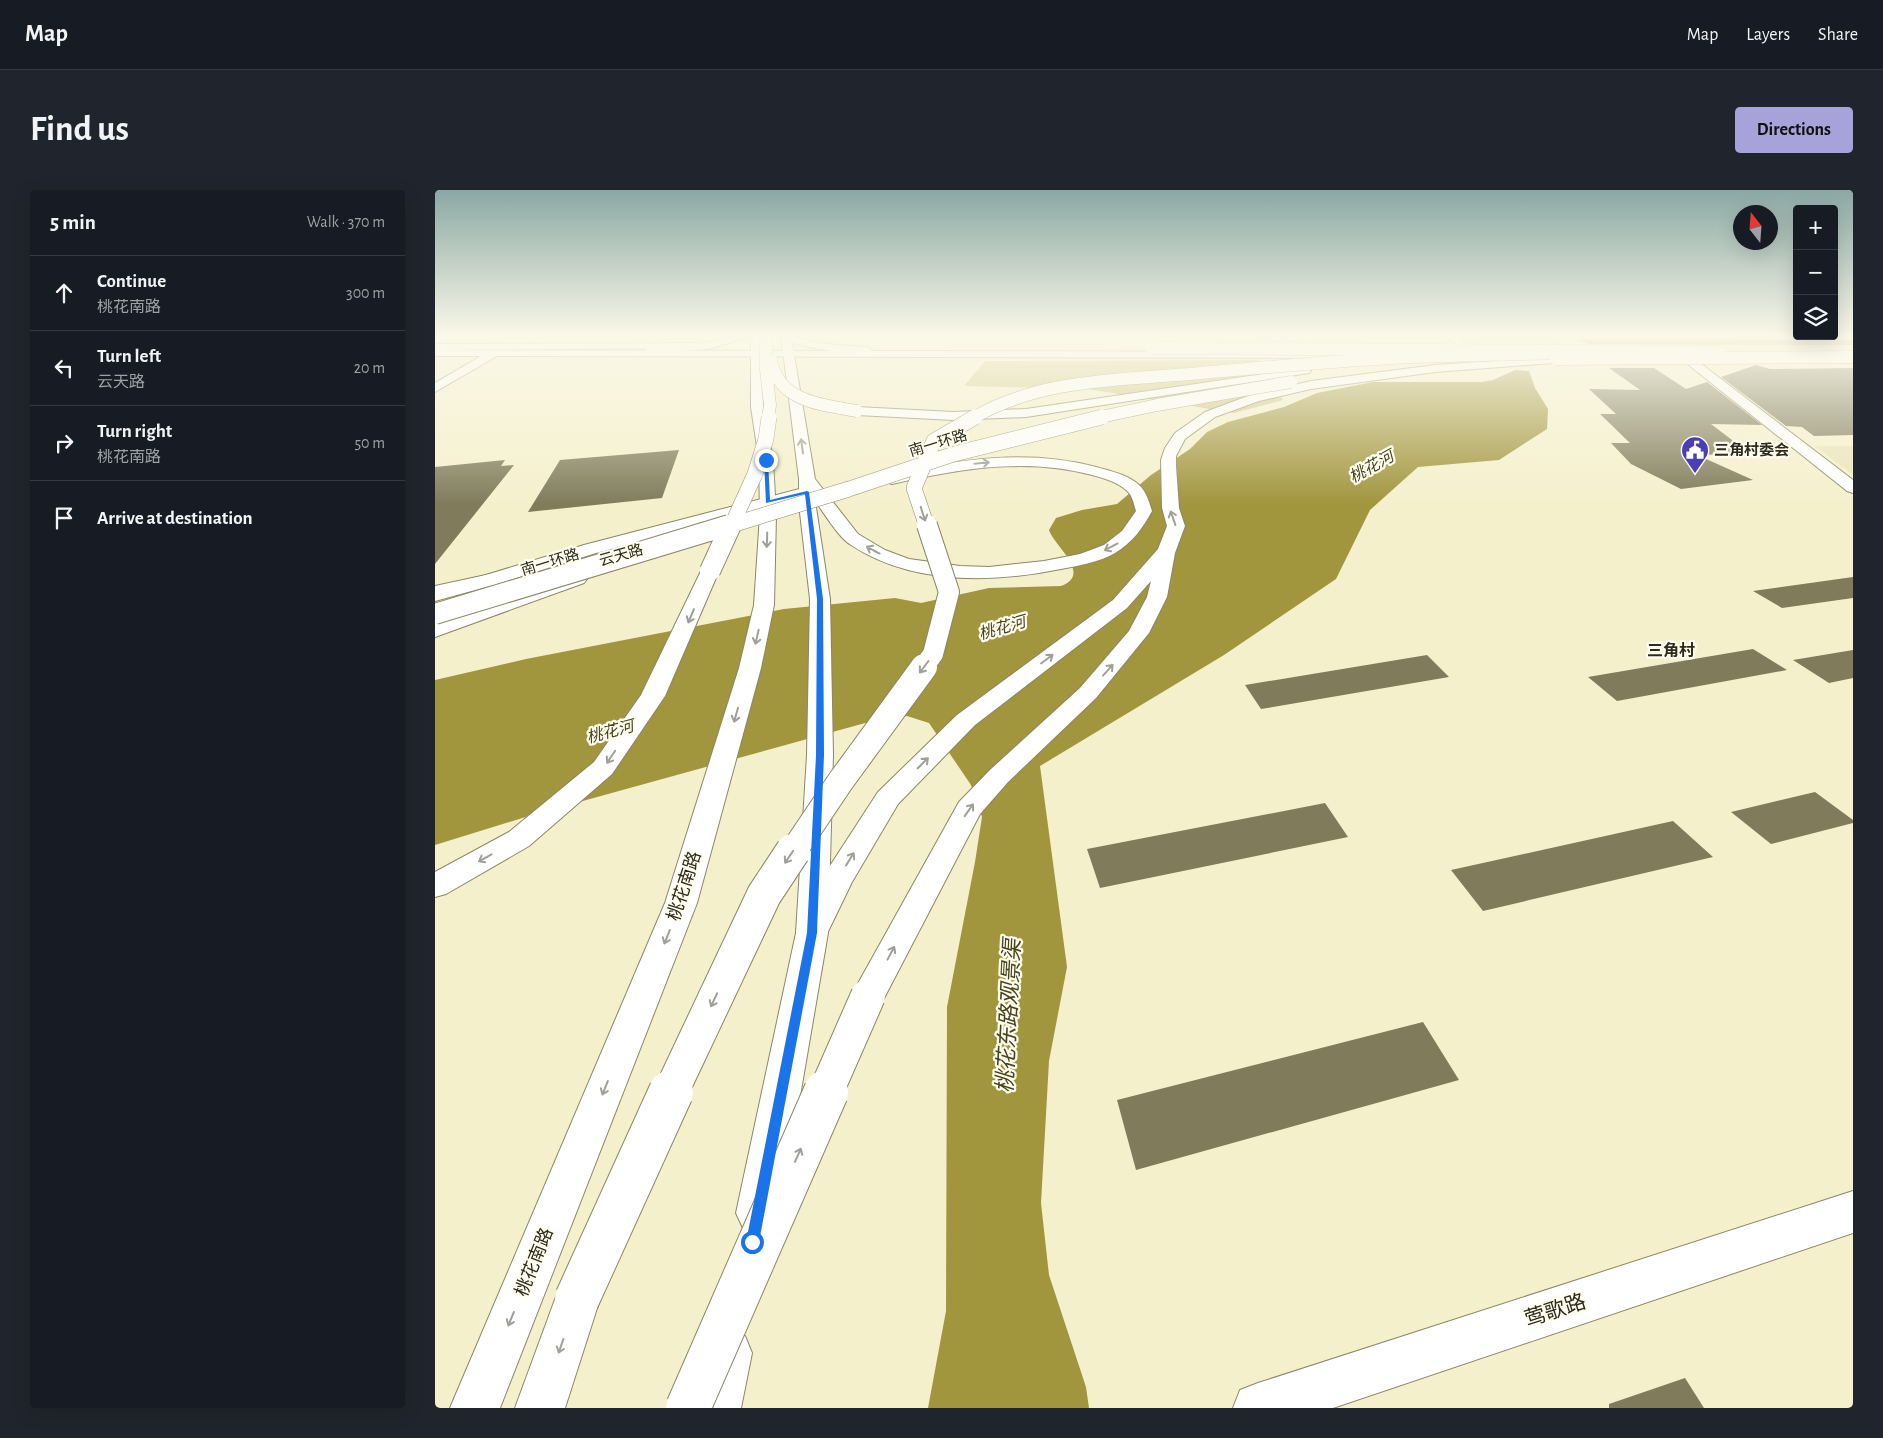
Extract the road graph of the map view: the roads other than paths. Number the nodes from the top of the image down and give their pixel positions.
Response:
1 (757, 392) edge
2 (768, 392) edge
3 (791, 392) edge
4 (794, 392) edge
5 (1037, 392) edge
6 (1165, 392) edge
7 (1191, 392) edge
8 (1231, 392) edge
9 (1279, 392) edge
10 (1730, 392) edge
11 (1853, 488) edge
12 (849, 489) junction
13 (807, 492) junction
14 (768, 508) junction
15 (682, 539) junction
16 (1167, 551) junction
17 (435, 594) edge
18 (435, 603) edge
19 (435, 608) edge
20 (435, 614) edge
21 (435, 631) edge
22 (435, 886) edge
23 (812, 933) junction
24 (1853, 1212) edge
25 (475, 1408) edge
26 (540, 1408) edge
27 (687, 1408) edge
28 (716, 1408) edge
29 (1258, 1408) edge

1 - 14 main road, 桃花南路
2 -> 22 main road, bridge
3 - 6 main road, bridge
13 -> 4 main road
5 -> 26 main road, bridge
7 - 18 main road, 南一环路, bridge
8 - 12 main road, 南一环路, bridge
16 -> 9 main road, bridge
10 - 11 main road
12 -> 13 main road, bridge
12 - 15 main road, 南一环路, bridge
13 - 14 main road, 云天路
13 - 23 main road
14 - 17 main road, 云天路
14 - 19 main road, 云天路
14 -> 25 main road, 桃花南路
15 - 20 main road, 南一环路, bridge
15 - 21 main road, bridge
23 -> 16 main road
27 -> 16 main road, bridge
23 - 28 main road
24 - 29 main road, 莺歌路

